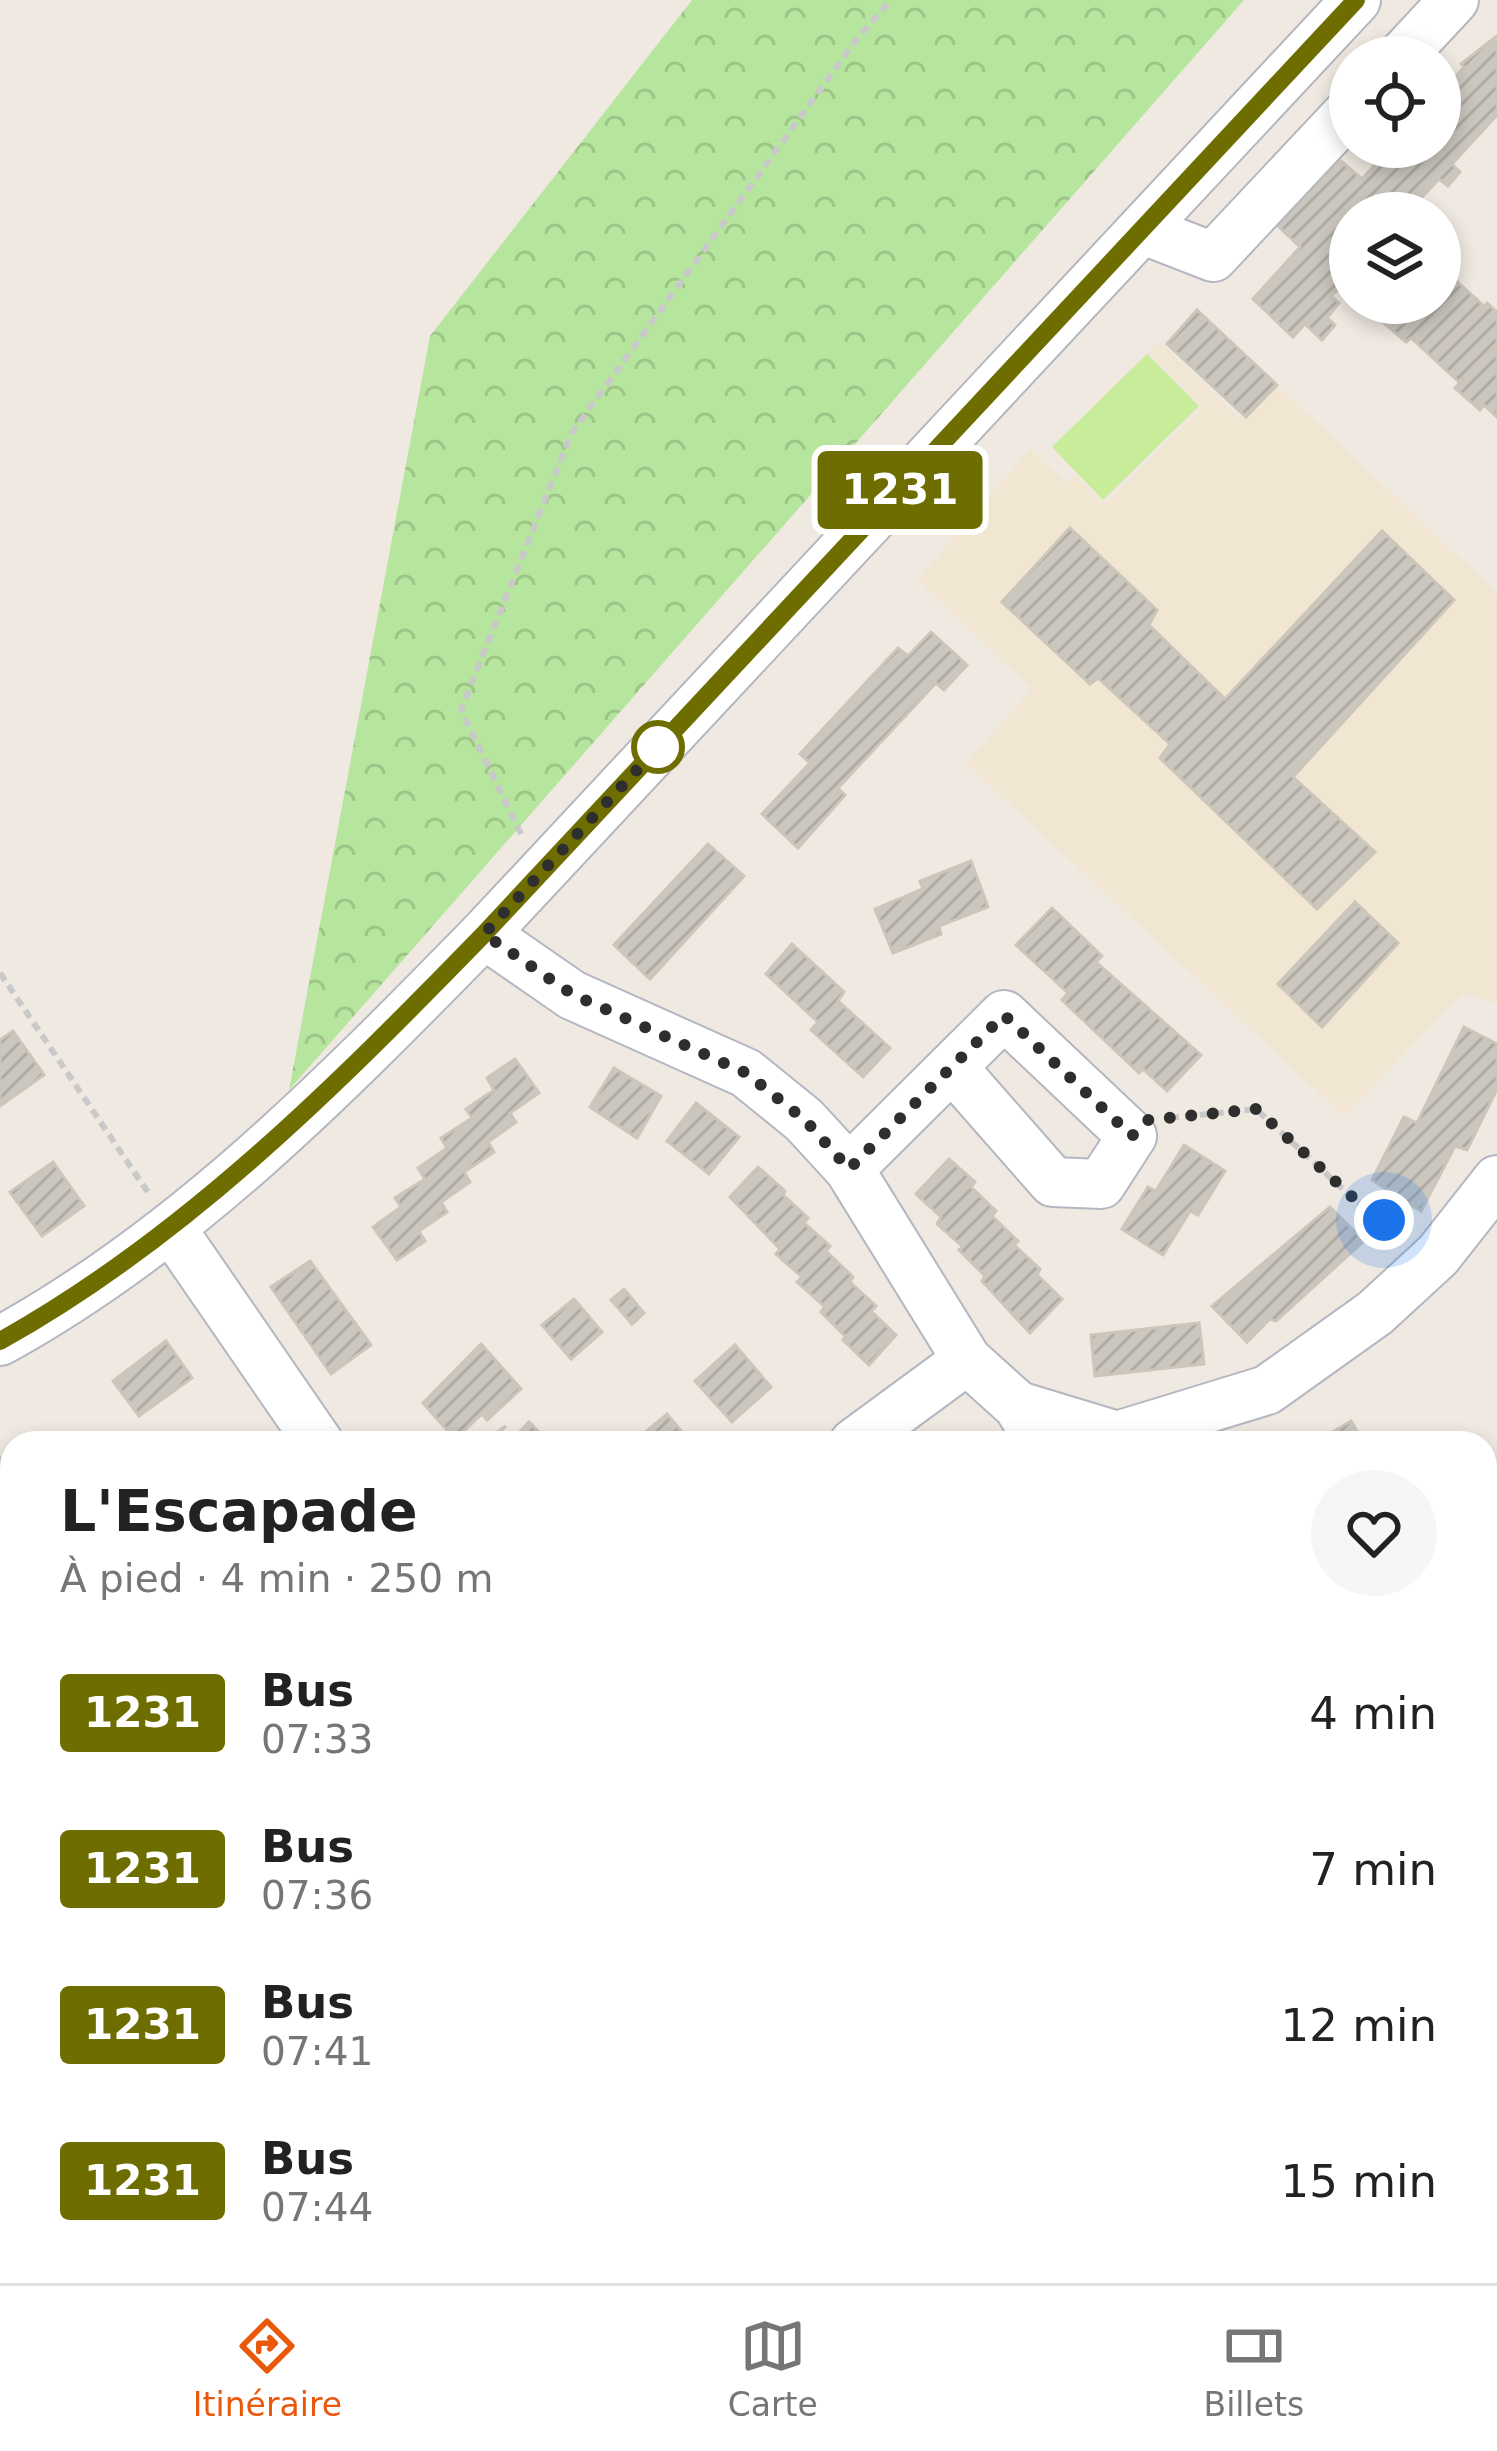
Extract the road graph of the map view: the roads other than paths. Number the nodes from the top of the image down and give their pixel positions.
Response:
1 (1356, 0) edge
2 (1454, 0) edge
3 (1421, 36) edge
4 (1329, 134) edge
5 (1144, 230) junction
6 (484, 934) junction
7 (952, 1067) junction
8 (849, 1169) junction
9 (1497, 1180) edge
10 (171, 1228) junction
11 (0, 1341) edge
12 (967, 1360) junction
13 (1030, 1425) edge
14 (311, 1431) edge
15 (870, 1431) edge
16 (1064, 1431) edge
17 (1143, 1431) edge

1 - 5 street
2 - 3 street
4 - 5 street
5 - 6 street
6 - 8 street
6 - 10 street
7 - 7 street
7 - 8 street
8 - 12 street
9 - 17 street
10 - 11 street
10 - 14 street
12 - 13 street
12 - 15 street
13 - 16 street

